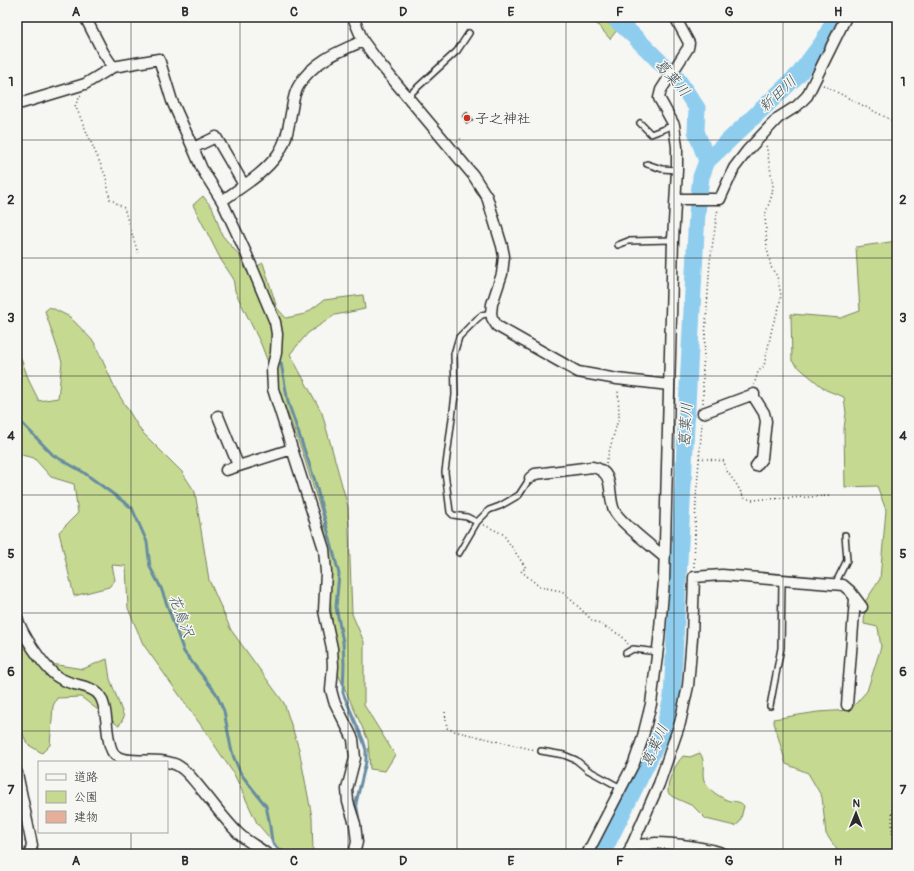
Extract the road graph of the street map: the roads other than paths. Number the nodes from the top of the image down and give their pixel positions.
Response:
1 (85, 17) edge
2 (353, 17) edge
3 (675, 17) edge
4 (846, 17) edge
5 (470, 33) dead end
6 (363, 41) junction
7 (113, 67) junction
8 (407, 97) junction
9 (22, 103) dead end
10 (640, 123) dead end
11 (674, 125) junction
12 (193, 148) junction
13 (647, 164) dead end
14 (677, 170) junction
15 (244, 185) junction
16 (678, 199) junction
17 (222, 201) junction
18 (673, 240) junction
19 (618, 245) dead end
20 (491, 313) junction
21 (669, 385) junction
22 (703, 413) road end
23 (218, 416) dead end
24 (292, 448) junction
25 (238, 465) junction
26 (756, 466) dead end
27 (226, 470) dead end
28 (530, 478) joint
29 (477, 522) junction
30 (845, 535) dead end
31 (459, 552) dead end
32 (664, 557) junction
33 (782, 580) junction
34 (835, 584) junction
35 (18, 625) edge
36 (658, 652) junction
37 (626, 653) dead end
38 (847, 705) dead end
39 (770, 706) dead end
40 (541, 751) road end
41 (166, 761) edge
42 (168, 762) edge
43 (17, 773) edge
44 (621, 788) junction
45 (630, 850) edge
46 (30, 854) edge
47 (267, 854) edge
48 (354, 854) edge
49 (587, 854) edge
50 (724, 854) edge

1 - 7 street
2 - 6 street
3 - 11 street
4 - 16 street
5 - 8 lane
6 - 8 street
6 - 15 street
7 - 9 street
7 - 12 street
8 - 20 street
10 - 11 lane
11 - 14 street
12 - 15 street
12 - 17 street
13 - 14 lane
14 - 16 street
15 - 17 street
16 - 18 street
17 - 24 street
18 - 19 lane
18 - 21 street
20 - 21 street
20 - 29 lane
21 - 32 street
22 - 26 street
23 - 25 street
24 - 25 street
24 - 48 street
25 - 27 street
28 - 29 lane
28 - 32 street
29 - 31 lane
30 - 34 lane
32 - 36 street
33 - 34 street
33 - 39 lane
33 - 45 street
34 - 38 street
35 - 41 street
36 - 37 lane
36 - 44 street
40 - 44 lane
42 - 47 street
43 - 46 street
44 - 49 street
45 - 50 street

